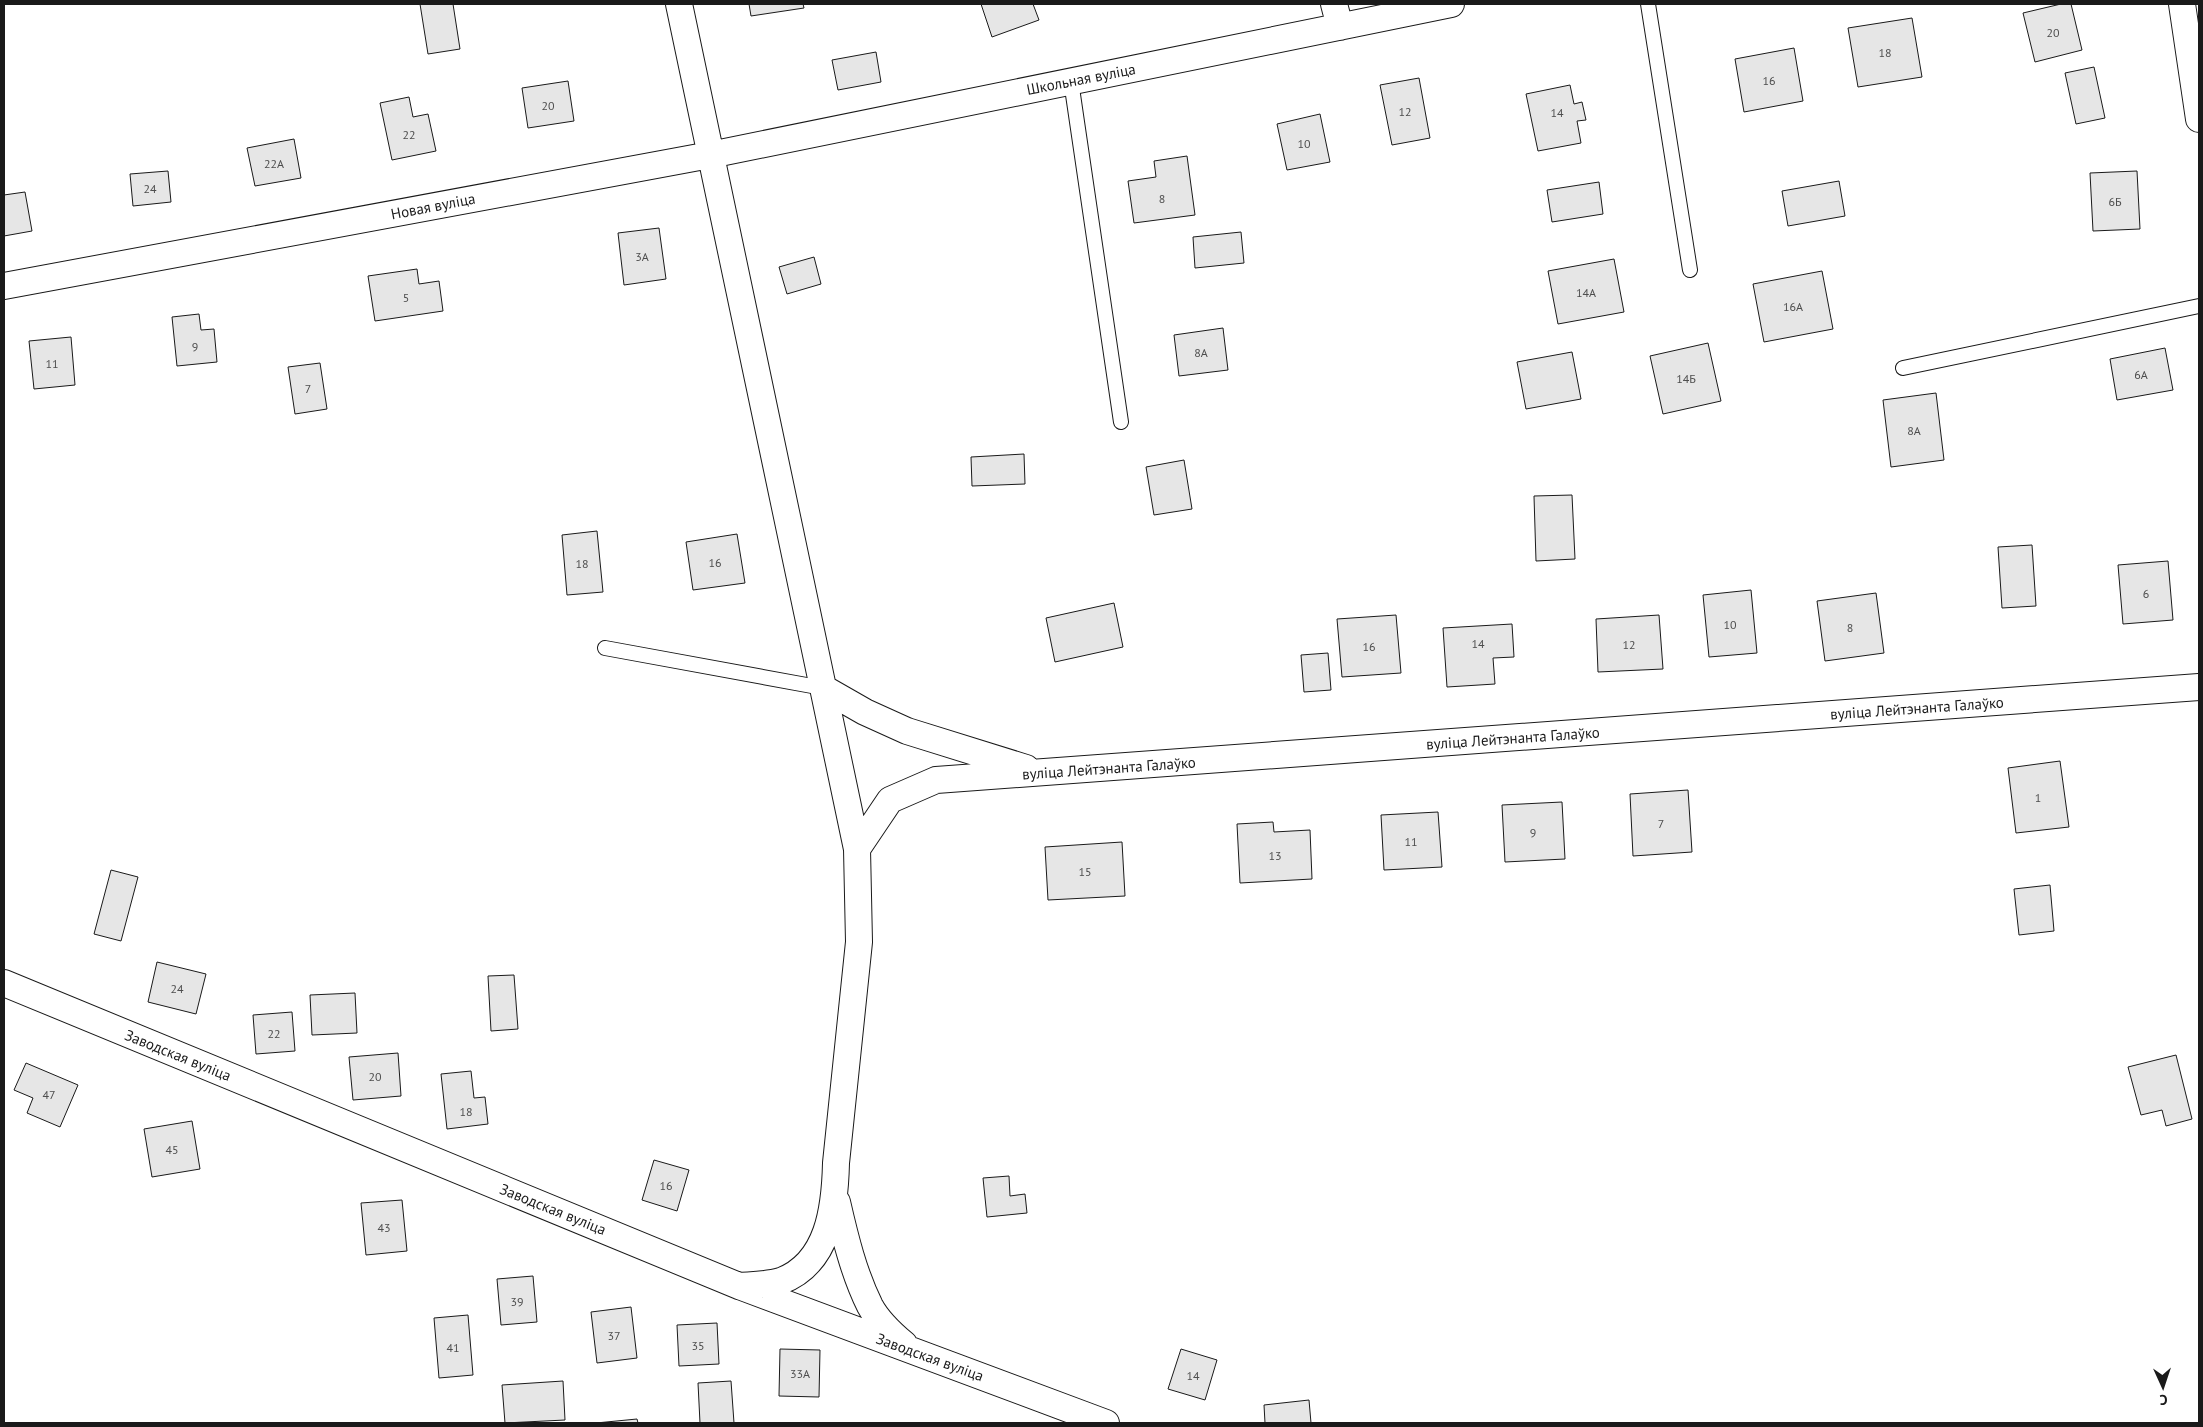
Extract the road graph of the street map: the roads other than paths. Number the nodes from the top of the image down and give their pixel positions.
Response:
1 (679, 4) edge
2 (1451, 4) edge
3 (1648, 4) edge
4 (2182, 4) edge
5 (1337, 16) edge
6 (1071, 81) junction
7 (2199, 119) edge
8 (710, 155) junction
9 (1690, 270) dead end
10 (4, 286) edge
11 (2199, 306) edge
12 (1903, 368) dead end
13 (1121, 422) dead end
14 (605, 648) dead end
15 (2199, 686) edge
16 (823, 688) junction
17 (1041, 773) junction
18 (857, 849) junction
19 (4, 984) edge
20 (836, 1196) junction
21 (739, 1286) junction
22 (910, 1350) junction
23 (1106, 1423) edge

1 - 8 street
2 - 5 street, Школьная вуліца
3 - 9 lane
4 - 7 street
5 - 6 street, Школьная вуліца
6 - 8 street, Школьная вуліца
6 - 13 lane
8 - 10 street, Новая вуліца
8 - 16 street
11 - 12 lane
14 - 16 lane
15 - 17 street, вуліца Лейтэнанта Галаўко
16 - 17 street
16 - 18 street
17 - 18 street, вуліца Лейтэнанта Галаўко
18 - 20 street
19 - 21 street, Заводская вуліца
20 - 21 street
20 - 22 street
21 - 22 street, Заводская вуліца
22 - 23 street, Заводская вуліца

